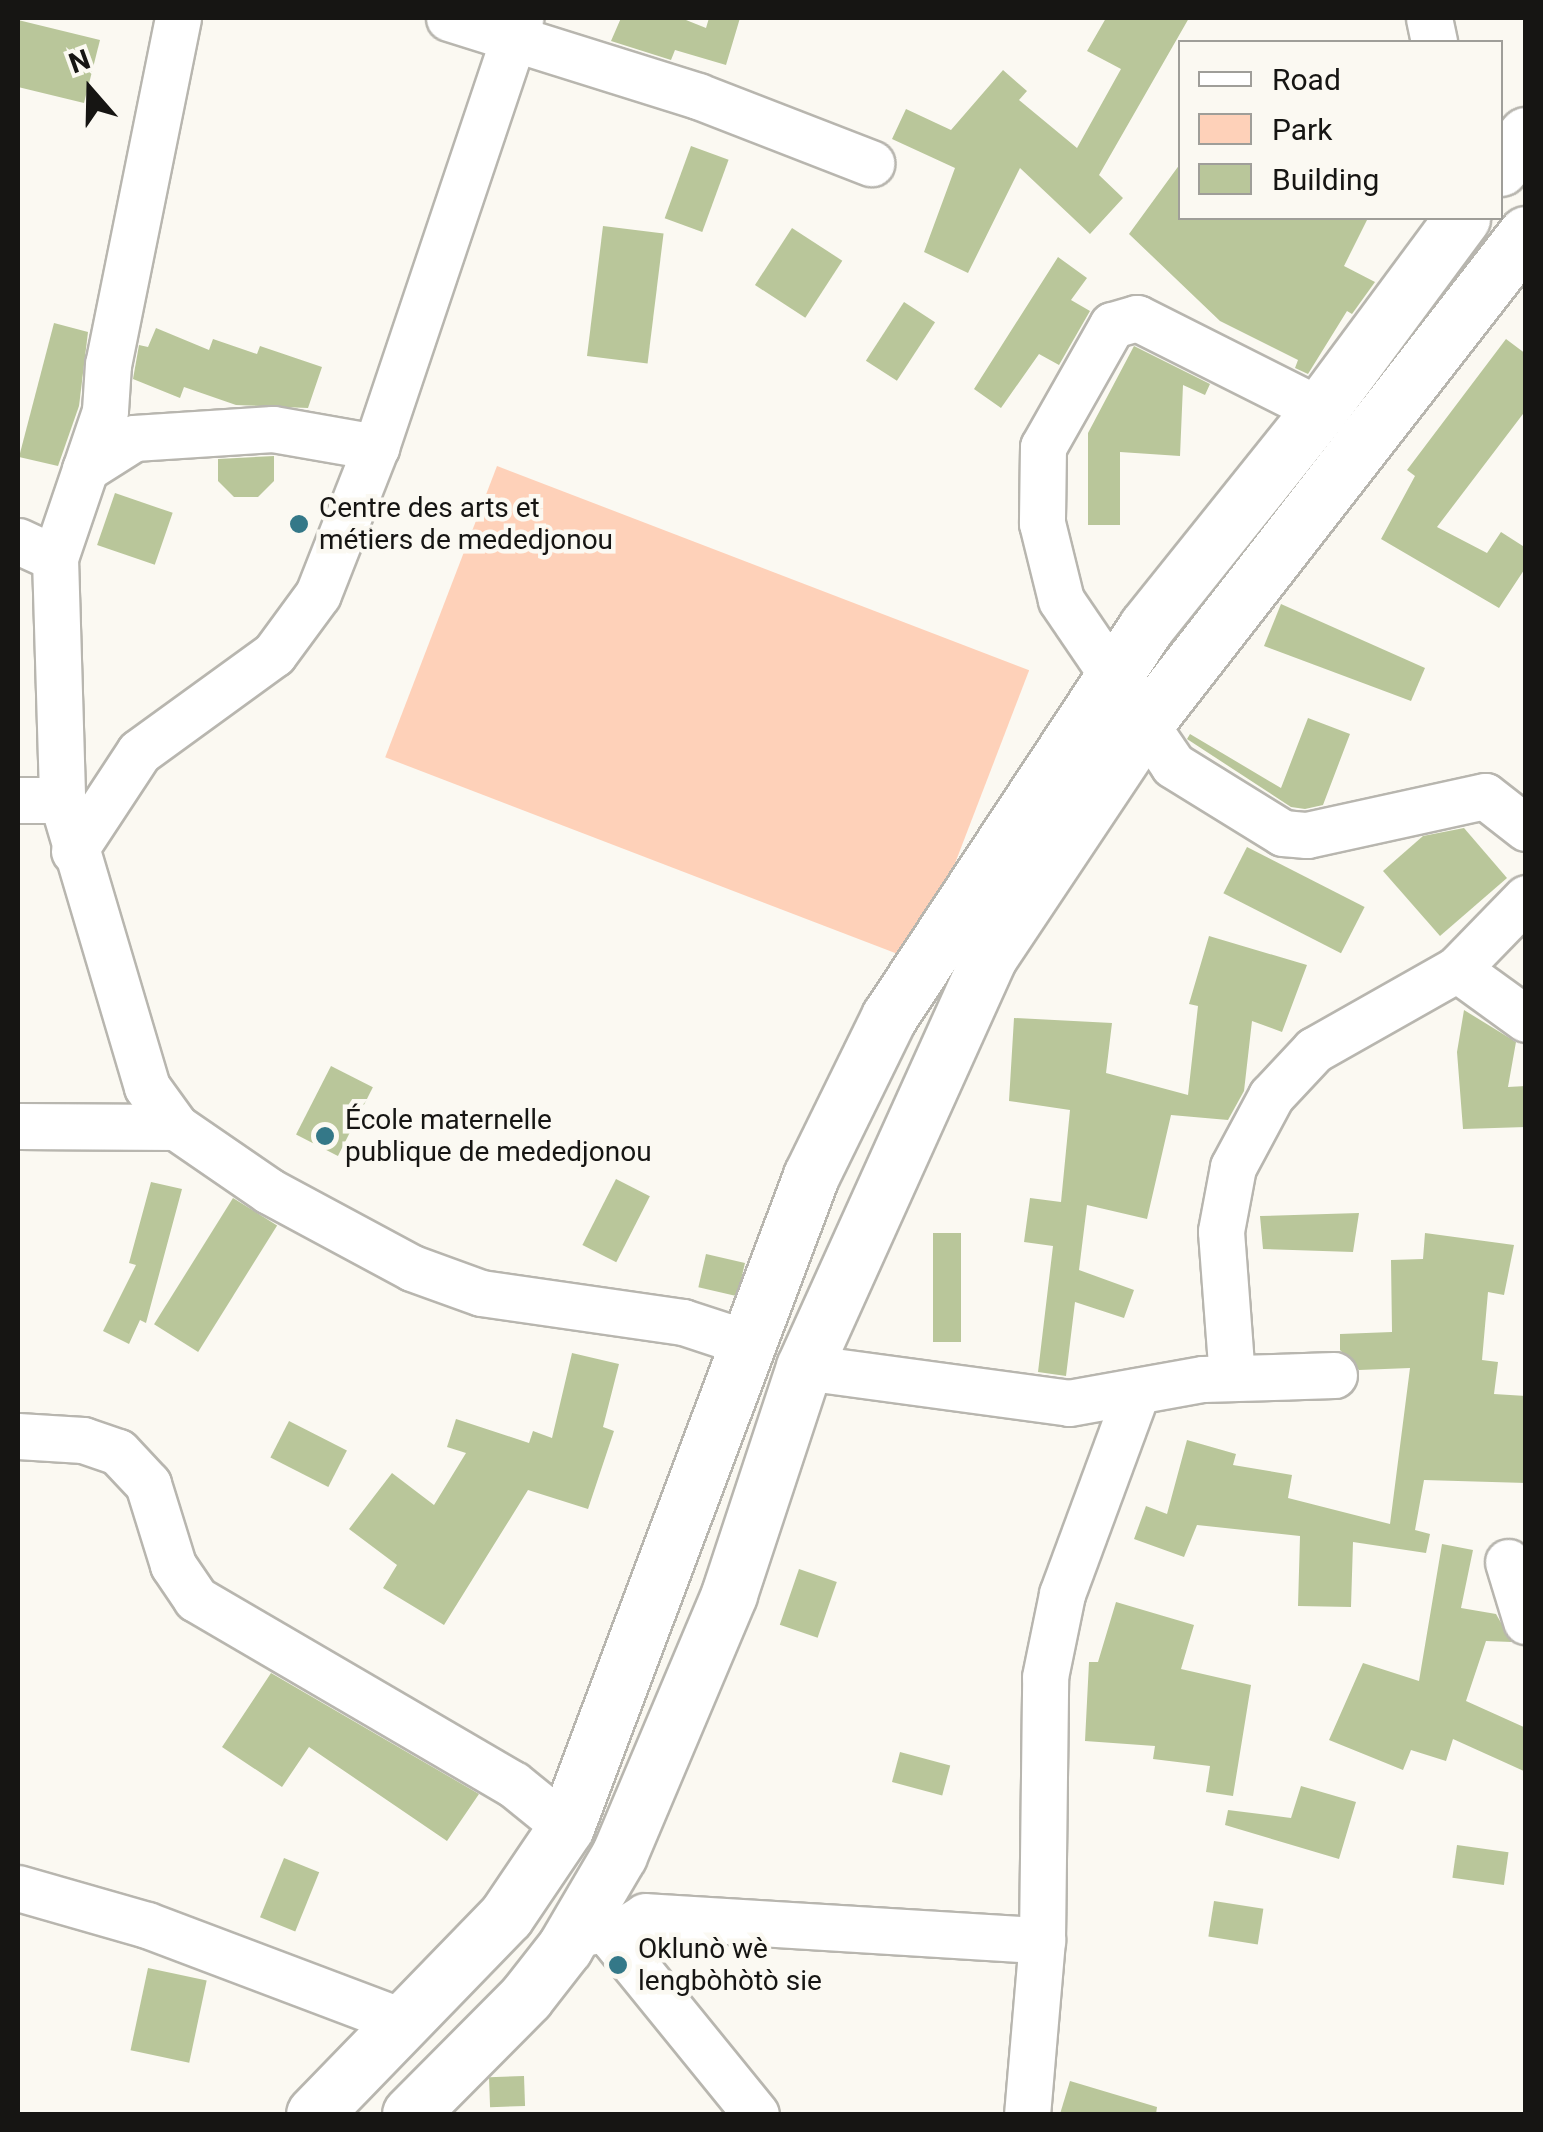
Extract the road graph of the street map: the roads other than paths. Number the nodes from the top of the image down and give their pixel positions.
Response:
1 (178, 18) edge
2 (449, 18) edge
3 (516, 27) edge
4 (1526, 136) edge
5 (871, 163) dead end
6 (1503, 164) edge
7 (1461, 220) edge
8 (1518, 234) edge
9 (1320, 410) junction
10 (376, 447) junction
11 (85, 469) junction
12 (36, 549) edge
13 (1113, 678) junction
14 (1144, 725) junction
15 (18, 800) edge
16 (62, 800) junction
17 (1526, 828) edge
18 (74, 852) junction
19 (1526, 898) edge
20 (1457, 969) junction
21 (1526, 1019) edge
22 (18, 1126) edge
23 (176, 1127) junction
24 (746, 1343) junction
25 (804, 1367) junction
26 (1334, 1375) dead end
27 (1232, 1378) junction
28 (1138, 1390) junction
29 (18, 1436) edge
30 (1508, 1562) dead end
31 (1526, 1621) edge
32 (566, 1827) junction
33 (18, 1888) edge
34 (595, 1922) junction
35 (1042, 1940) junction
36 (404, 2022) junction
37 (314, 2114) edge
38 (410, 2114) edge
39 (756, 2114) edge
40 (1027, 2114) edge

1 - 11 street
2 - 3 street
3 - 5 street
3 - 10 street
4 - 6 main road
7 - 9 main road
8 - 14 main road
9 - 13 main road
9 - 13 street
10 - 11 street
10 - 18 street
11 - 12 street
12 - 16 street
13 - 14 street
13 - 24 main road
14 - 17 street
14 - 25 main road
15 - 16 street
16 - 18 street
18 - 23 street
19 - 20 street
20 - 21 street
20 - 27 street
22 - 23 street
23 - 24 street
24 - 32 main road
25 - 28 street
25 - 34 main road
26 - 27 street
27 - 28 street
28 - 35 street
29 - 32 street
30 - 31 street
32 - 36 main road
33 - 36 street
34 - 35 street
34 - 38 main road
34 - 39 street
35 - 40 street
36 - 37 main road

